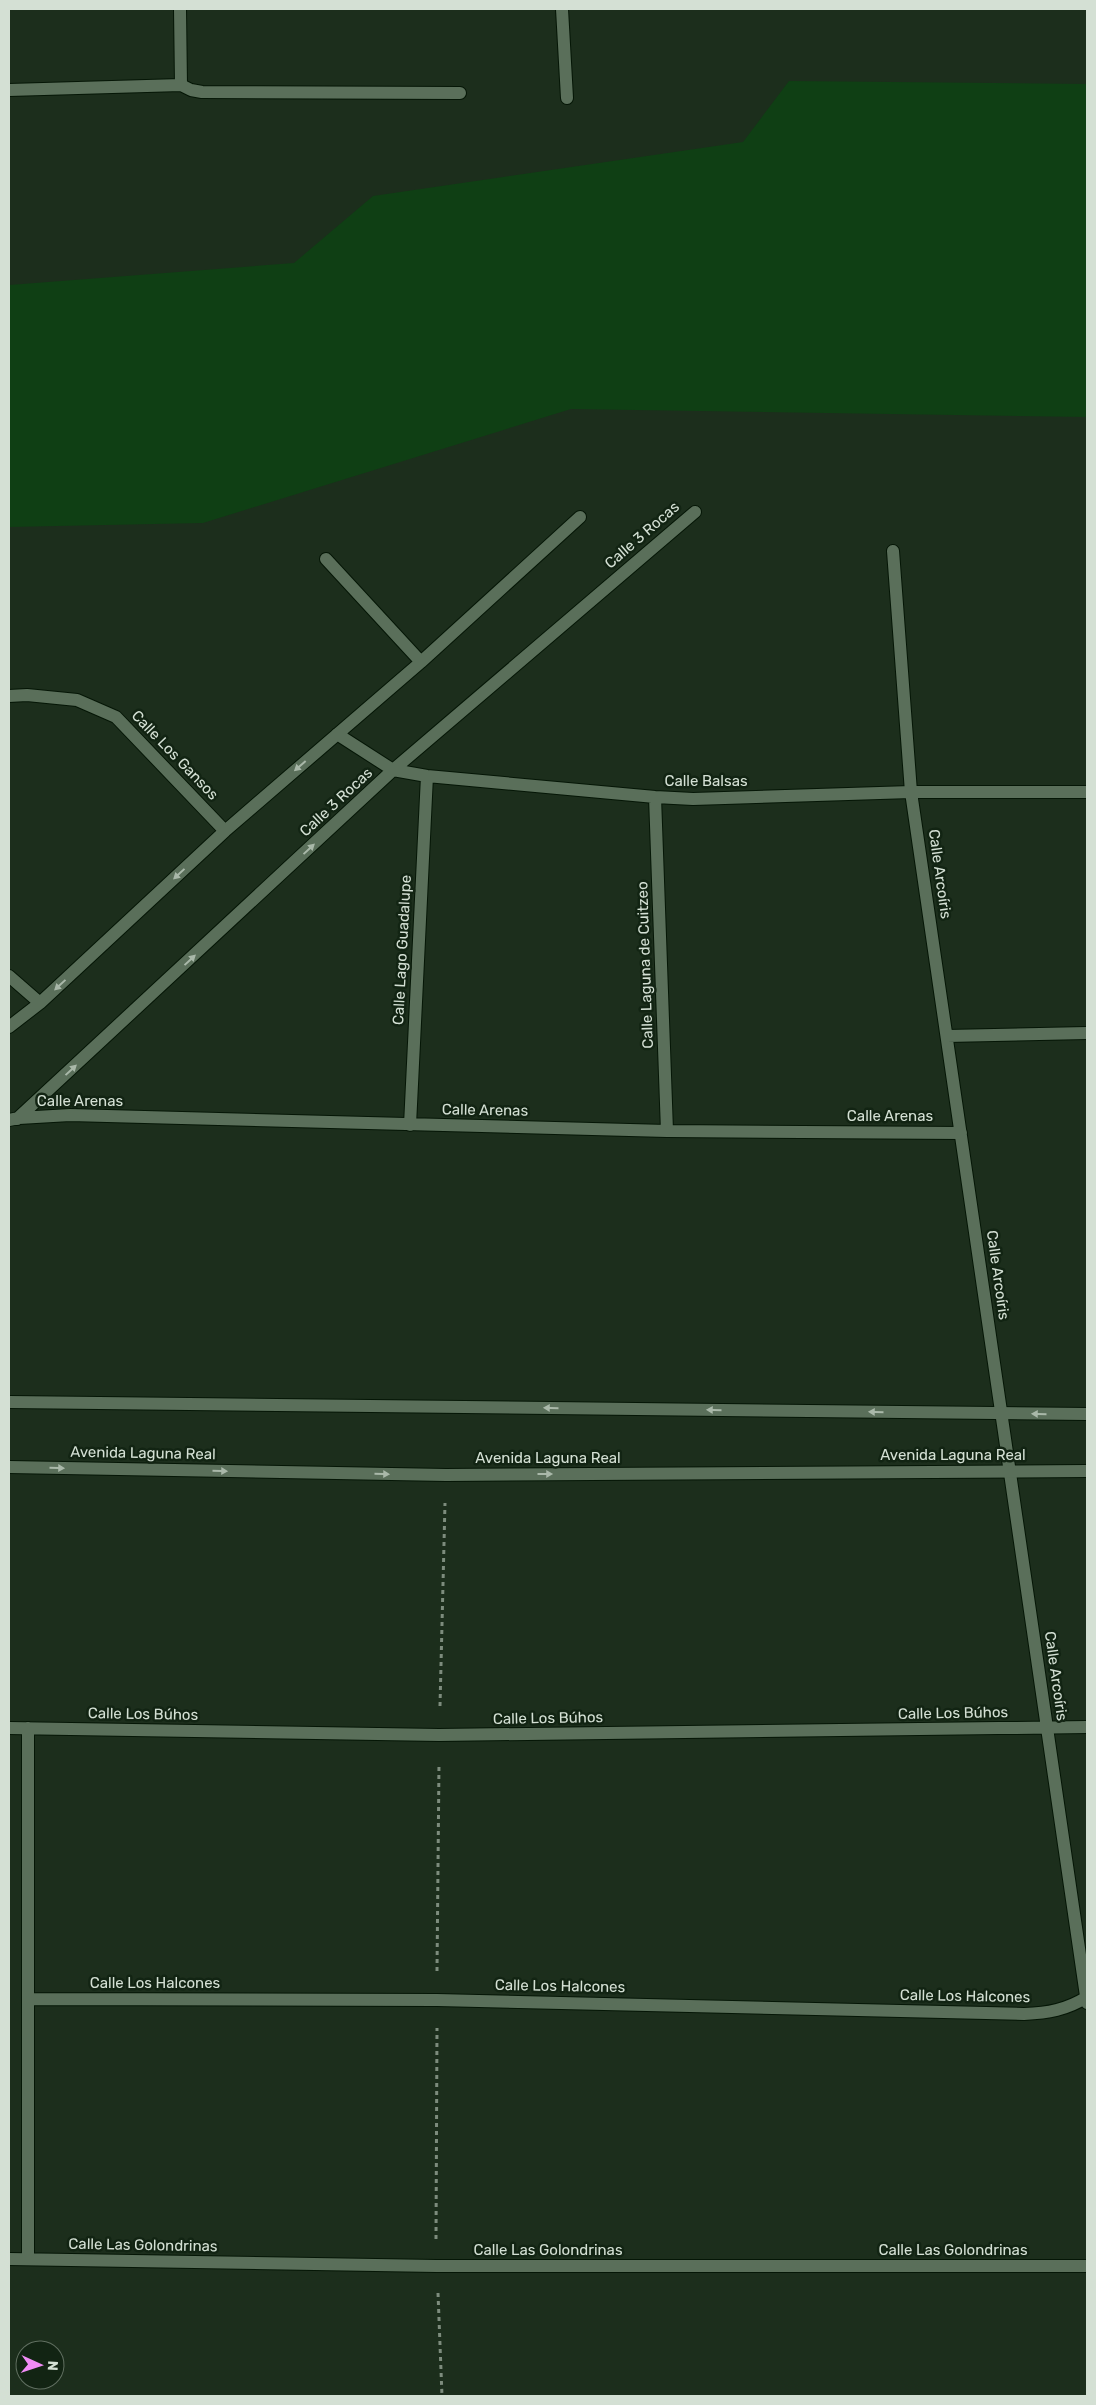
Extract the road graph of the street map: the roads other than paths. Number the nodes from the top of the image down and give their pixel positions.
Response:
1 (180, 9) edge
2 (562, 9) edge
3 (181, 85) junction
4 (9, 90) edge
5 (460, 93) dead end
6 (566, 98) dead end
7 (694, 512) dead end
8 (580, 517) dead end
9 (893, 551) dead end
10 (326, 559) dead end
11 (421, 662) junction
12 (9, 696) edge
13 (337, 734) junction
14 (393, 770) junction
15 (427, 776) junction
16 (911, 792) junction
17 (1087, 792) edge
18 (655, 797) junction
19 (225, 832) junction
20 (9, 976) edge
21 (40, 1003) junction
22 (9, 1027) edge
23 (1087, 1033) edge
24 (946, 1036) junction
25 (14, 1119) edge
26 (410, 1125) junction
27 (9, 1126) edge
28 (667, 1131) junction
29 (961, 1133) junction
30 (9, 1402) edge
31 (1002, 1413) junction
32 (1087, 1414) edge
33 (9, 1467) edge
34 (1010, 1470) junction
35 (1087, 1471) edge
36 (9, 1728) edge
37 (28, 1728) junction
38 (1048, 1728) junction
39 (1087, 1728) edge
40 (29, 1999) junction
41 (1087, 1999) edge
42 (9, 2259) edge
43 (28, 2259) junction
44 (1087, 2266) edge

1 - 3 street
2 - 6 street
3 - 4 street
3 - 5 street
7 - 14 street, Calle 3 Rocas
8 - 11 street
9 - 16 street, Calle Arcoíris
10 - 11 street
11 - 13 street
12 - 19 street, Calle Los Gansos
13 - 14 street, Calle Balsas
13 -> 19 street
14 - 15 street, Calle Balsas
25 -> 14 street, Calle 3 Rocas
15 - 18 street, Calle Balsas
15 - 26 street, Calle Lago Guadalupe
16 - 17 street, Calle Balsas
16 - 18 street, Calle Balsas
16 - 24 street, Calle Arcoíris
18 - 28 street, Calle Laguna de Cuitzeo
19 -> 21 street
20 - 21 street
21 - 22 street
23 - 24 street
24 - 29 street, Calle Arcoíris
25 - 26 street, Calle Arenas
25 - 27 street, Calle 3 Rocas
26 - 28 street, Calle Arenas
28 - 29 street, Calle Arenas
29 - 31 street, Calle Arcoíris
31 -> 30 street
32 -> 31 street
31 - 34 street, Calle Arcoíris
33 -> 34 street, Avenida Laguna Real
34 - 35 street, Avenida Laguna Real
34 - 38 street, Calle Arcoíris
36 - 37 street, Calle Los Búhos
37 - 38 street, Calle Los Búhos
37 - 40 street
38 - 39 street, Calle Los Búhos
38 - 41 street, Calle Arcoíris
40 - 41 street, Calle Los Halcones
40 - 43 street
42 - 43 street, Calle Las Golondrinas
43 - 44 street, Calle Las Golondrinas

